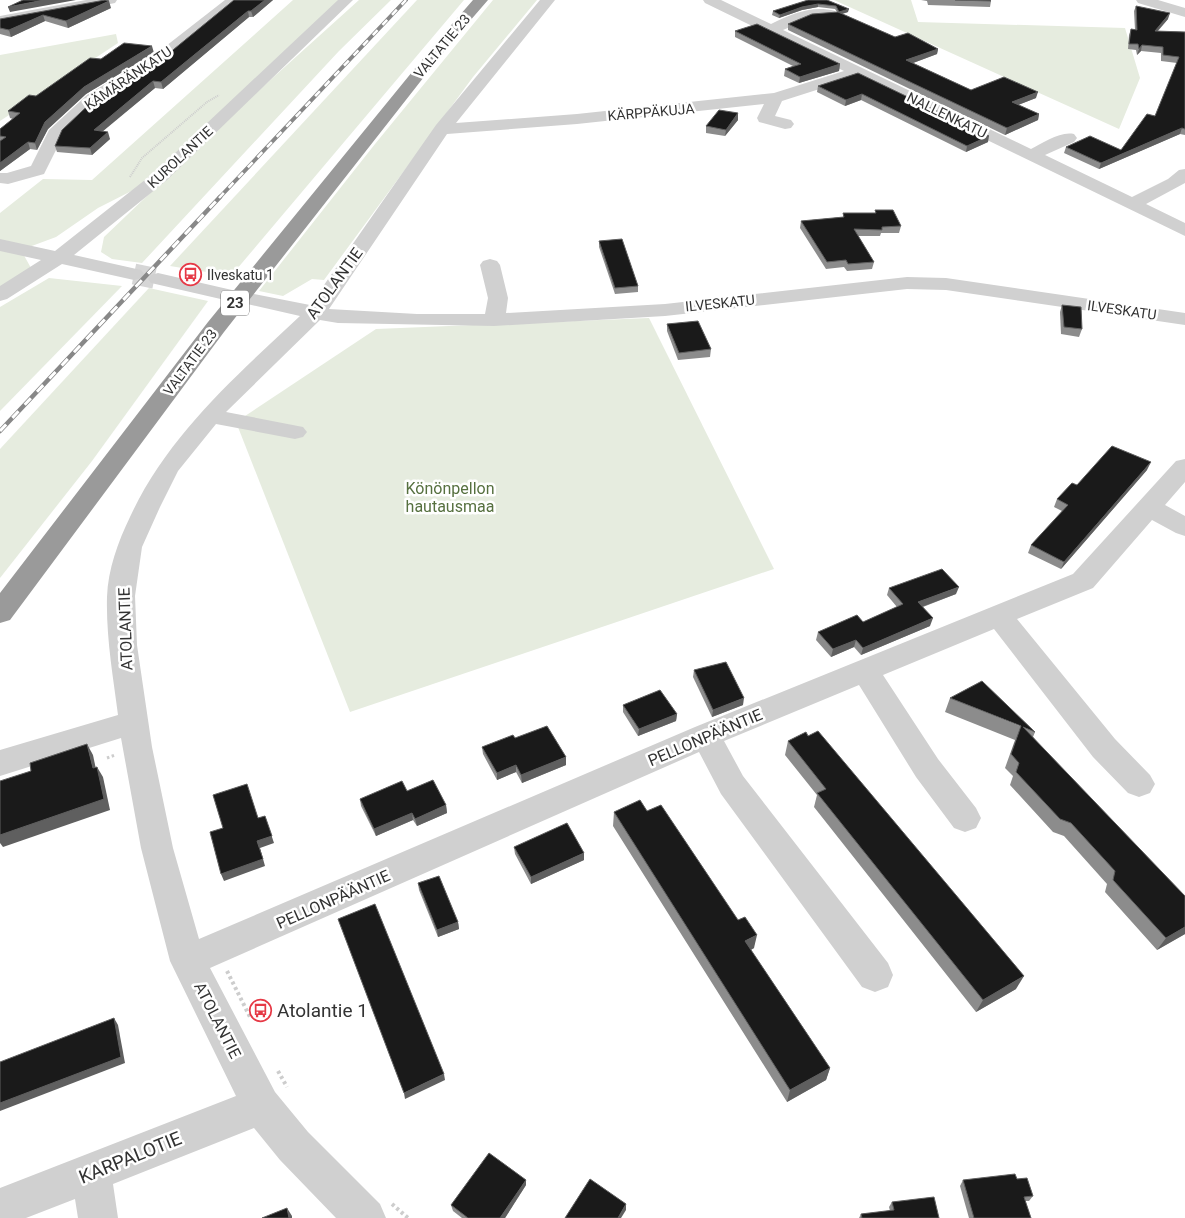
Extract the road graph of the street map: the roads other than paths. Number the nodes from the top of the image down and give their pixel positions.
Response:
1 (110, 0) edge
2 (234, 0) edge
3 (346, 0) edge
4 (472, 0) edge
5 (481, 0) edge
6 (548, 0) edge
7 (710, 0) edge
8 (1144, 0) edge
9 (1185, 13) edge
10 (830, 14) edge
11 (0, 20) edge
12 (770, 30) junction
13 (444, 42) junction
14 (856, 72) junction
15 (776, 98) junction
16 (785, 124) dead end
17 (442, 129) junction
18 (1068, 138) dead end
19 (1031, 155) junction
20 (1185, 174) edge
21 (0, 178) edge
22 (1132, 204) junction
23 (1185, 230) edge
24 (0, 245) edge
25 (58, 258) junction
26 (490, 265) dead end
27 (134, 274) tunnel mouth
28 (158, 279) tunnel mouth
29 (225, 294) dead end
30 (0, 295) edge
31 (254, 300) dead end
32 (316, 312) junction
33 (1185, 319) edge
34 (494, 320) junction
35 (209, 416) junction
36 (295, 432) dead end
37 (1185, 467) edge
38 (1150, 508) junction
39 (1185, 527) edge
40 (0, 613) edge
41 (999, 616) junction
42 (864, 671) junction
43 (133, 722) junction
44 (706, 736) junction
45 (0, 763) edge
46 (1139, 784) dead end
47 (965, 818) dead end
48 (188, 961) junction
49 (875, 976) dead end
50 (261, 1106) junction
51 (92, 1174) junction
52 (0, 1208) edge
53 (356, 1215) edge
54 (98, 1218) edge

1 - 11 street
2 - 21 street, KÄMÄRÄNKATU
3 - 25 street, KUROLANTIE
4 - 13 highway
5 - 13 highway, VALTATIE 23 / 23
6 - 17 street, ATOLANTIE
7 - 12 street, NALLENKATU
8 - 9 street
10 - 12 street
12 - 14 street, NALLENKATU
13 - 40 highway, VALTATIE 23 / 23
14 - 15 street, KÄRPPÄKUJA
14 - 19 street, NALLENKATU
15 - 16 street
15 - 17 street, KÄRPPÄKUJA
17 - 32 street, ATOLANTIE
18 - 19 street
19 - 22 street, NALLENKATU
20 - 22 street
22 - 23 street, NALLENKATU
24 - 25 street
25 - 27 street
25 - 30 street, KUROLANTIE
26 - 34 street
28 - 29 street
31 - 32 street, ILVESKATU
32 - 34 street, ILVESKATU
32 - 35 street, ATOLANTIE
33 - 34 street, ILVESKATU
35 - 36 street
35 - 43 street, ATOLANTIE
37 - 38 street, PELLONPÄÄNTIE
38 - 39 street
38 - 41 street, PELLONPÄÄNTIE
41 - 42 street, PELLONPÄÄNTIE
41 - 46 street
42 - 44 street, PELLONPÄÄNTIE
42 - 47 street
43 - 45 street
43 - 48 street, ATOLANTIE
44 - 48 street, PELLONPÄÄNTIE
44 - 49 street
48 - 50 street, ATOLANTIE
50 - 51 street, KARPALOTIE
50 - 53 street, ATOLANTIE
51 - 52 street, KARPALOTIE
51 - 54 street

